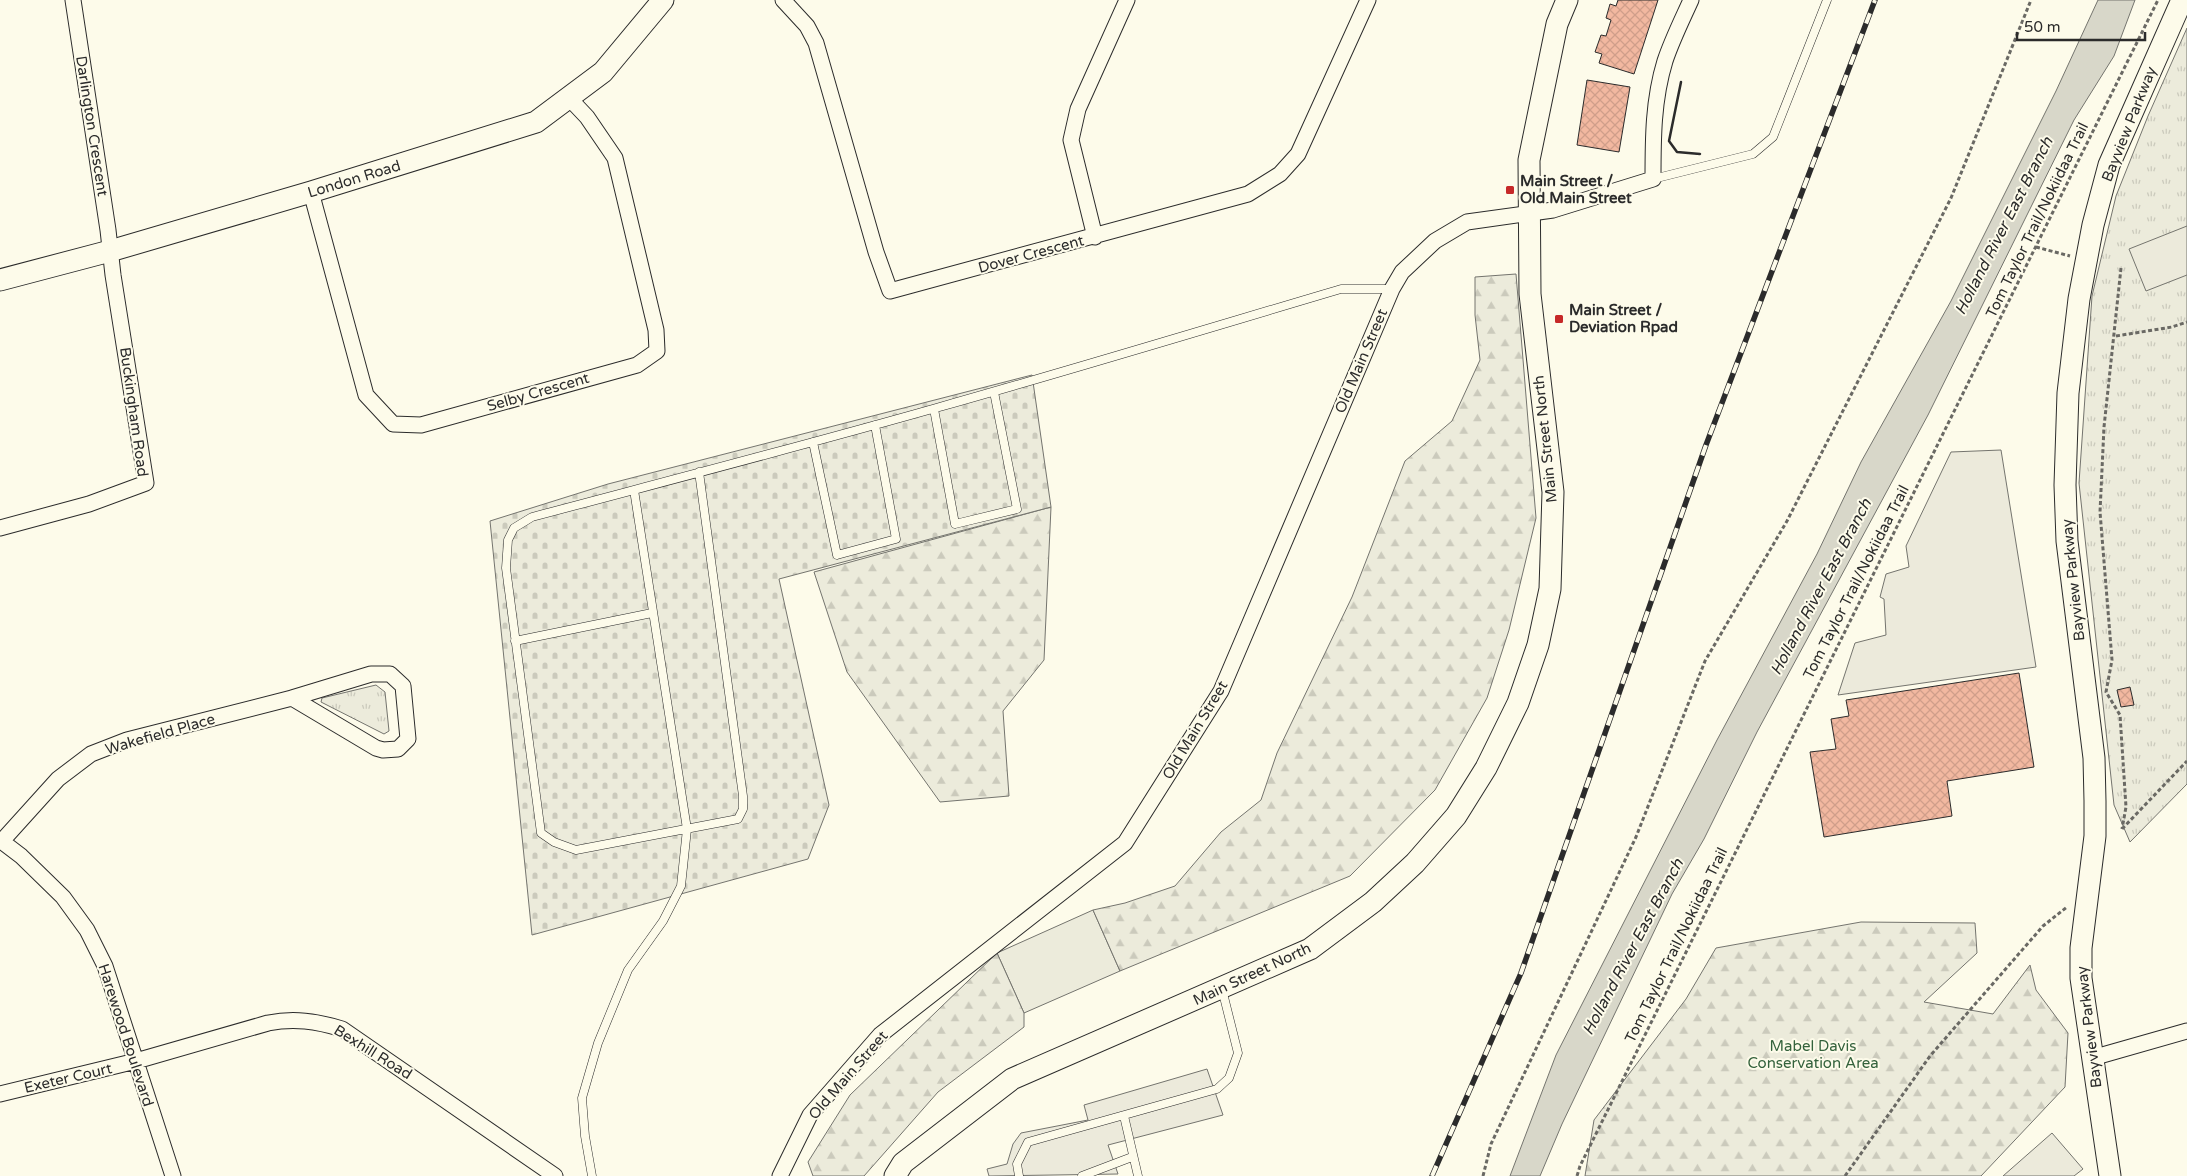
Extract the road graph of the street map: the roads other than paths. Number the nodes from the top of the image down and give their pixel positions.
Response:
1 (73, 0) edge
2 (663, 0) edge
3 (783, 0) edge
4 (1127, 0) edge
5 (1368, 0) edge
6 (1568, 0) edge
7 (1691, 0) edge
8 (1827, 0) edge
9 (2182, 0) edge
10 (569, 98) junction
11 (1653, 179) junction
12 (311, 192) junction
13 (1529, 214) junction
14 (1095, 237) junction
15 (110, 251) junction
16 (0, 280) edge
17 (1392, 289) junction
18 (994, 392) junction
19 (934, 409) junction
20 (875, 425) junction
21 (813, 442) junction
22 (698, 472) junction
23 (634, 490) junction
24 (0, 528) edge
25 (652, 613) junction
26 (515, 641) junction
27 (292, 698) junction
28 (687, 828) junction
29 (1, 841) edge
30 (1222, 988) junction
31 (2187, 1031) edge
32 (2092, 1058) junction
33 (136, 1061) junction
34 (0, 1094) edge
35 (1124, 1116) junction
36 (1132, 1157) junction
37 (173, 1176) edge
38 (555, 1176) edge
39 (592, 1176) edge
40 (780, 1176) edge
41 (895, 1176) edge
42 (1019, 1176) edge
43 (1082, 1176) edge
44 (1138, 1176) edge
45 (2110, 1176) edge

1 - 15 street, Darlington Crescent
2 - 10 street, London Road
3 - 14 street, Dover Crescent
4 - 14 street
5 - 14 street, Dover Crescent
6 - 13 street, Main Street North
7 - 11 street
8 - 11 lane
9 - 32 street, Bayview Parkway
10 - 12 street, London Road
10 - 12 street, Selby Crescent
11 - 13 street, Old Main Street
12 - 15 street, London Road
13 - 17 street, Old Main Street
13 - 30 street, Main Street North
15 - 16 street, London Road
15 - 24 street, Buckingham Road
17 - 18 lane
17 - 40 street, Old Main Street
18 - 19 lane
18 - 19 lane
19 - 20 lane
20 - 21 lane
20 - 21 lane
21 - 22 lane
22 - 23 lane
22 - 28 lane
23 - 25 lane
23 - 26 lane
25 - 26 lane
25 - 28 lane
26 - 28 lane
27 - 27 street, Wakefield Place
27 - 29 street, Wakefield Place
28 - 39 lane
29 - 33 street, Harewood Boulevard
30 - 35 lane
30 - 41 street, Main Street North
31 - 32 street
32 - 45 street, Bayview Parkway
33 - 34 street, Exeter Court
33 - 37 street, Harewood Boulevard
33 - 38 street, Bexhill Road
35 - 36 lane
35 - 42 lane
36 - 43 lane
36 - 44 lane

